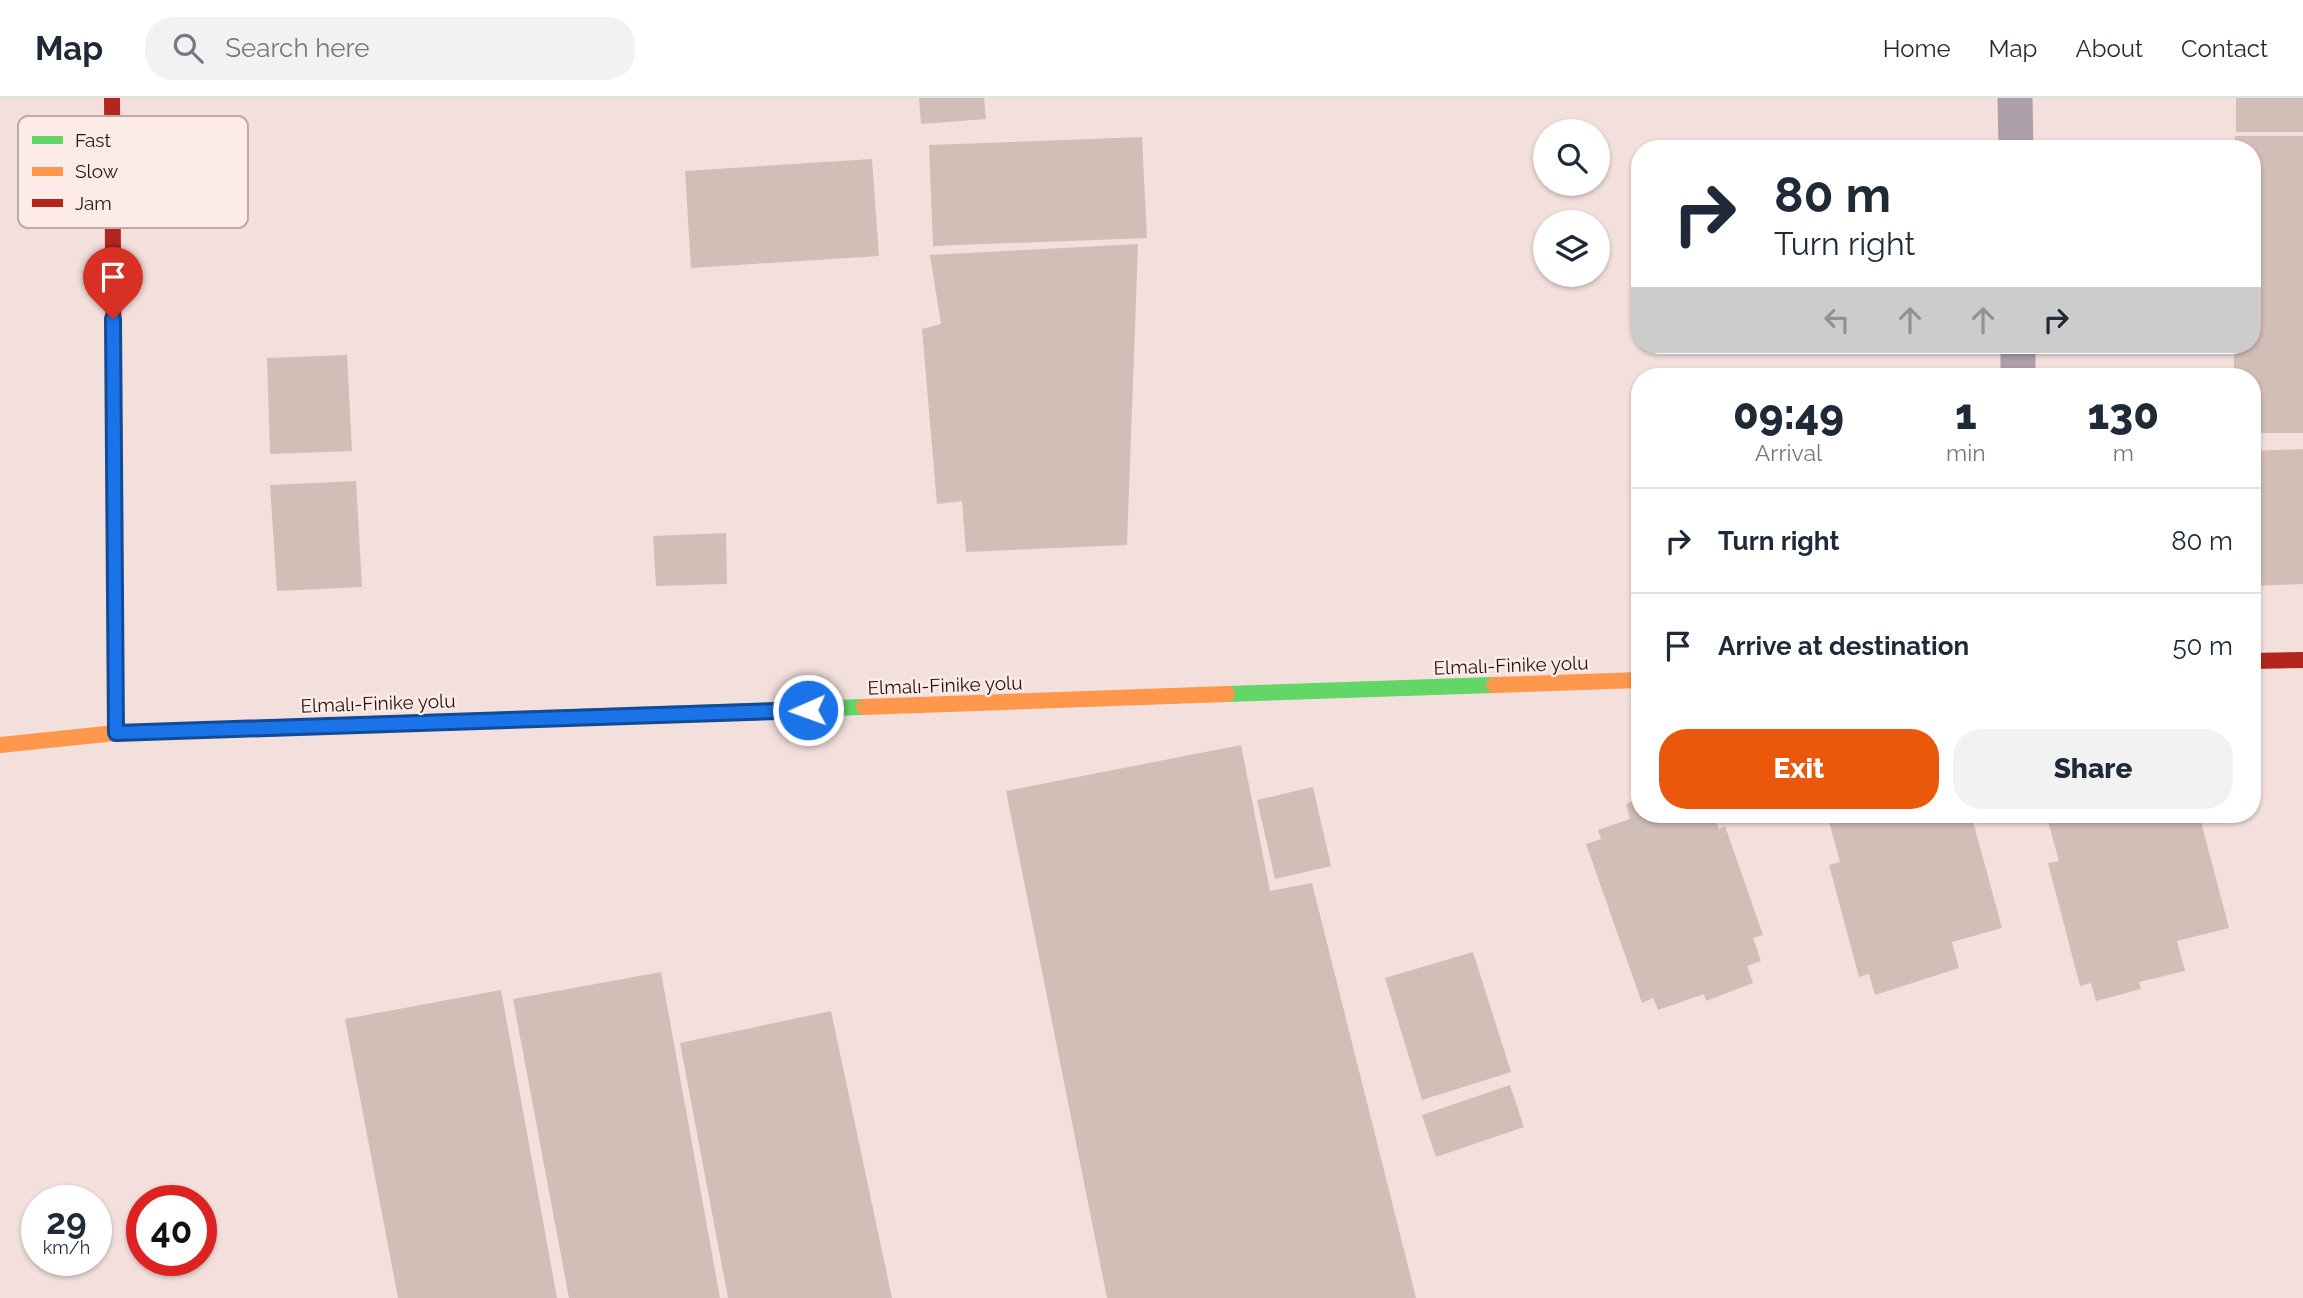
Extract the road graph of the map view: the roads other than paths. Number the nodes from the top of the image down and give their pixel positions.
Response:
1 (112, 98) edge
2 (2015, 98) edge
3 (112, 116) edge
4 (2016, 140) edge
5 (113, 228) edge
6 (2303, 660) edge
7 (2261, 661) edge
8 (1631, 680) edge
9 (116, 733) junction
10 (0, 745) edge

1 - 3 street
2 - 4 lane
5 - 9 street
6 - 7 street
8 - 9 street, Elmalı-Finike yolu
9 - 10 street, Elmalı-Finike yolu

